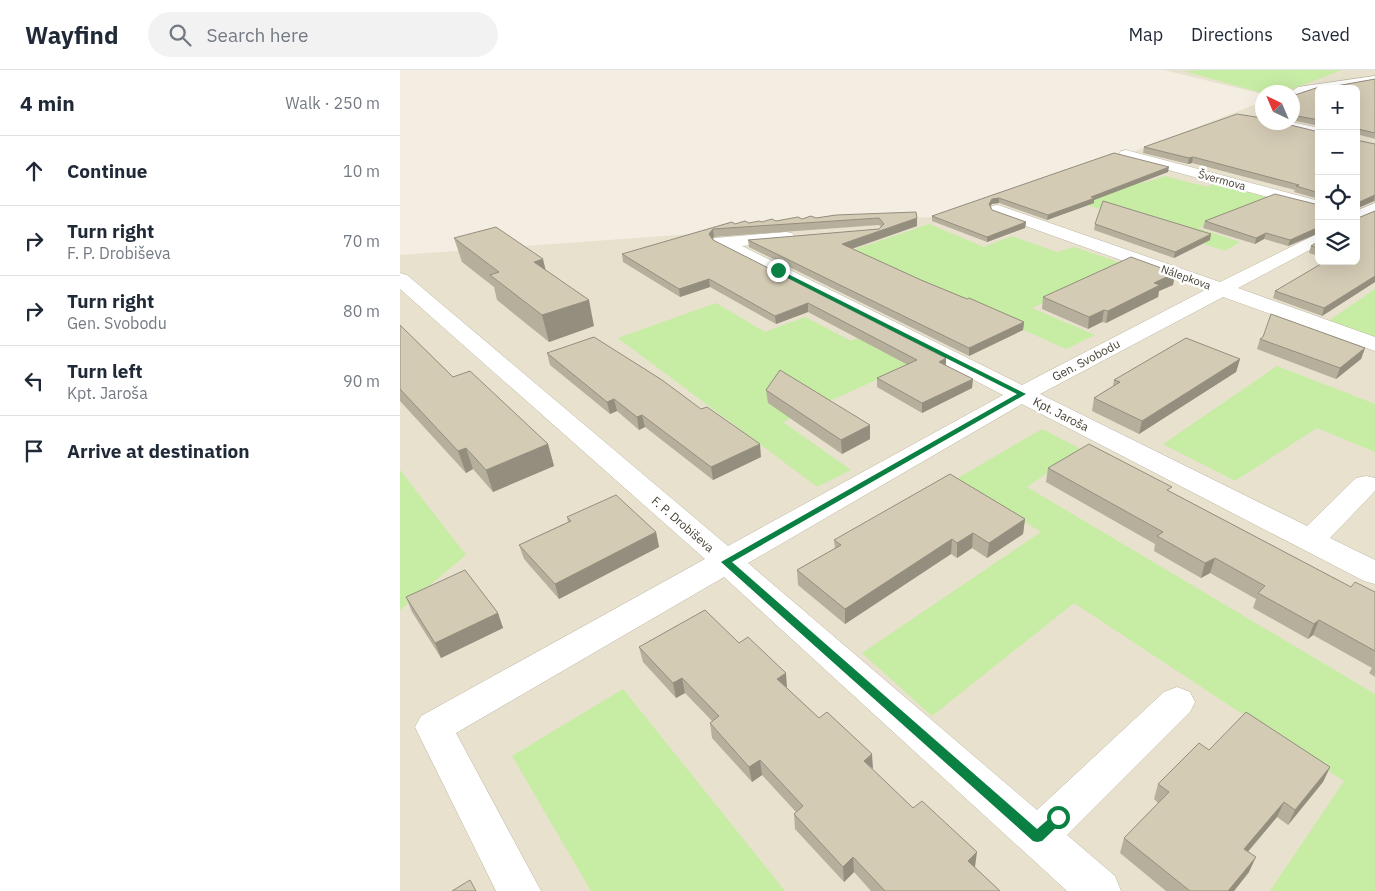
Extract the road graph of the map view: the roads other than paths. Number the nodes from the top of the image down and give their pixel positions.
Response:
1 (1375, 79) edge
2 (1300, 91) edge
3 (1300, 127) edge
4 (1315, 131) edge
5 (1126, 154) edge
6 (1315, 205) edge
7 (1375, 208) edge
8 (998, 210) edge
9 (1362, 218) edge
10 (806, 236) edge
11 (1315, 240) edge
12 (400, 279) edge
13 (1220, 289) junction
14 (1375, 344) edge
15 (1022, 394) junction
16 (1366, 484) dead end
17 (1311, 540) junction
18 (726, 562) junction
19 (1375, 573) edge
20 (1177, 702) dead end
21 (1037, 837) junction
22 (519, 891) edge
23 (1098, 891) edge

1 - 2 street
3 - 4 street
5 - 6 street, Švermova
7 - 9 street
8 - 13 street, Nálepkova
10 - 15 street, Kpt. Jaroša
11 - 13 street, Gen. Svobodu
12 - 18 street, F. P. Drobiševa
13 - 14 street, Nálepkova
13 - 15 street, Gen. Svobodu
15 - 17 street, Kpt. Jaroša
15 - 18 street, Gen. Svobodu
16 - 17 street
17 - 19 street, Kpt. Jaroša
18 - 21 street, F. P. Drobiševa
18 - 22 street, Gen. Svobodu
20 - 21 street
21 - 23 street, F. P. Drobiševa

